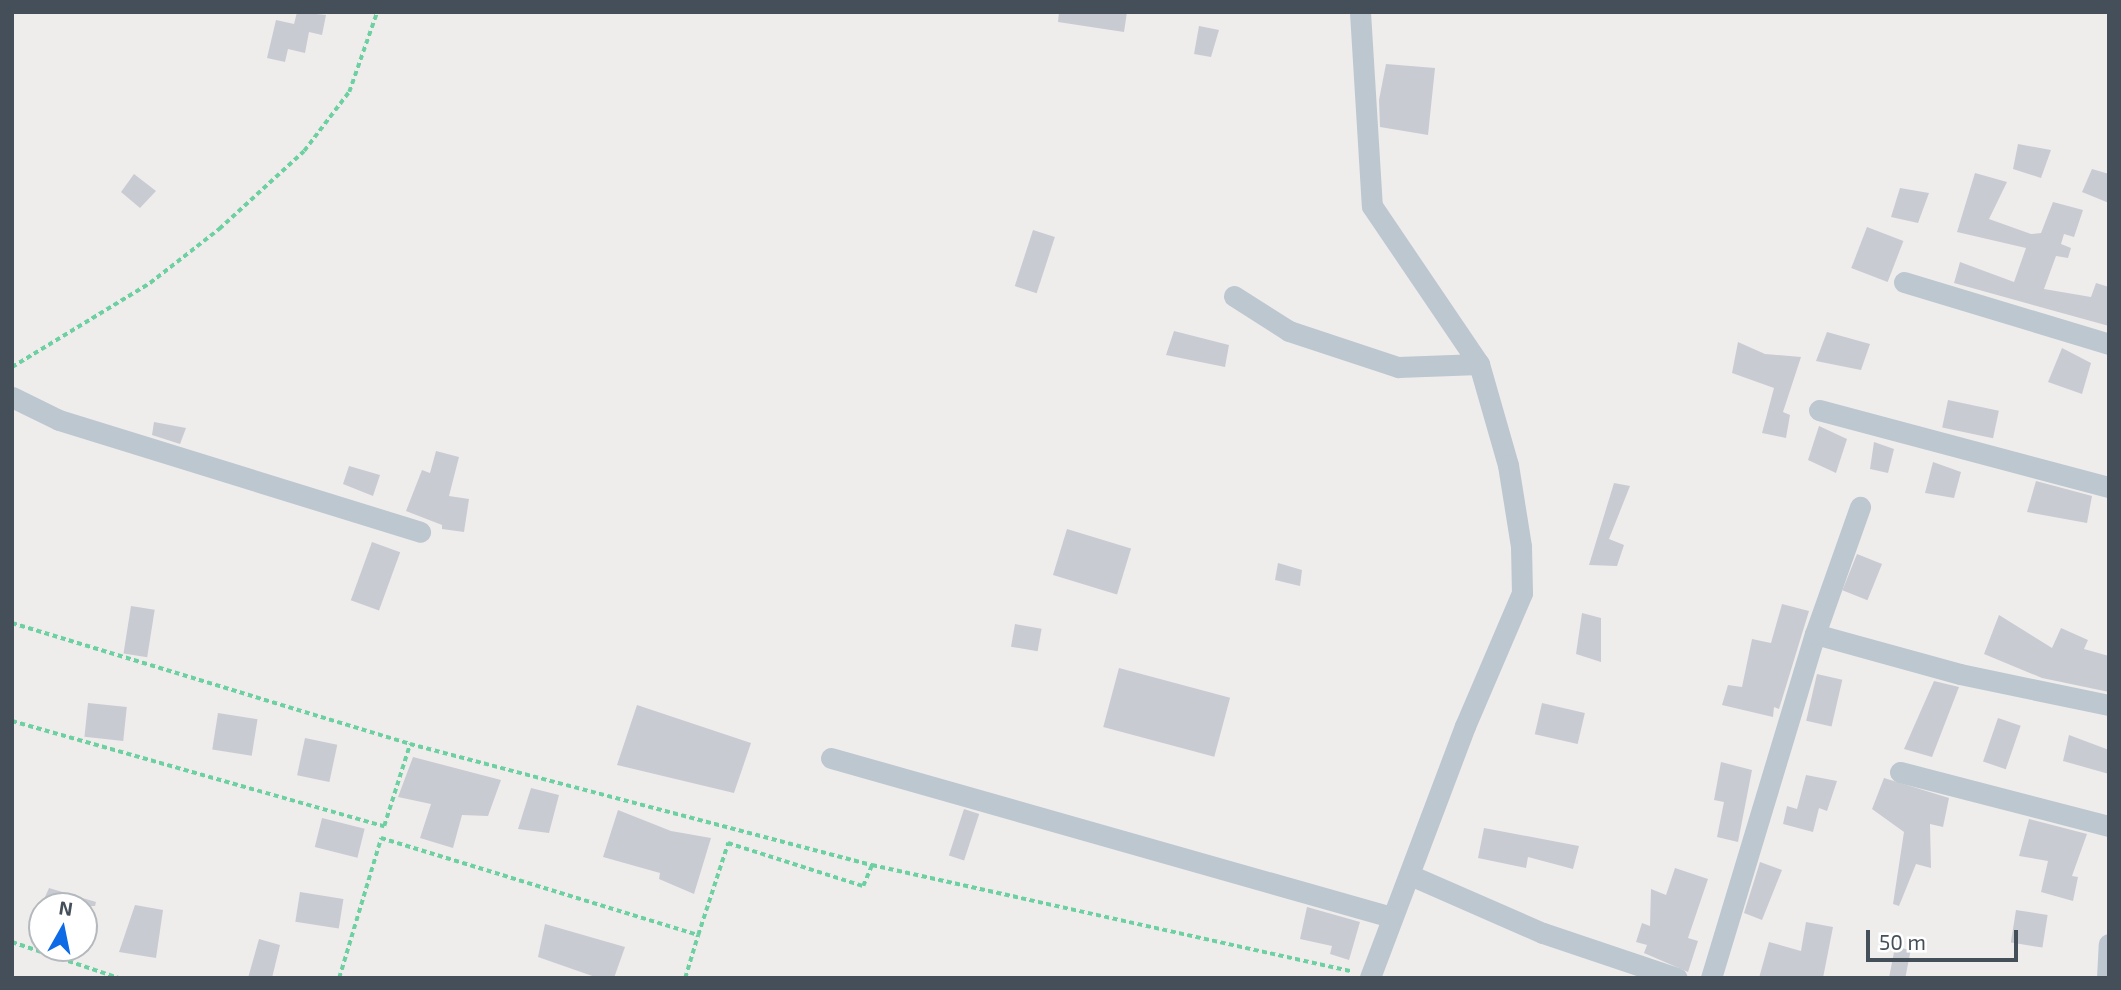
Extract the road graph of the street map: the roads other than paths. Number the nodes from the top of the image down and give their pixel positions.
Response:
1 (1360, 12) edge
2 (1904, 282) dead end
3 (1234, 296) dead end
4 (2109, 344) edge
5 (1479, 364) junction
6 (12, 397) edge
7 (1819, 410) dead end
8 (2109, 487) edge
9 (1860, 507) dead end
10 (420, 532) dead end
11 (1815, 634) junction
12 (2109, 705) edge
13 (831, 758) dead end
14 (1900, 772) dead end
15 (2109, 826) edge
16 (1410, 875) junction
17 (1391, 917) junction
18 (2109, 944) edge
19 (1370, 977) edge
20 (1677, 978) edge
21 (1711, 978) edge
22 (2107, 978) edge

1 - 5 street
2 - 4 street
3 - 5 street
5 - 16 street
6 - 10 street
7 - 8 street
9 - 11 street
11 - 12 street
11 - 21 street
13 - 17 street
14 - 15 street
16 - 17 street
16 - 20 street
17 - 19 street
18 - 22 street

